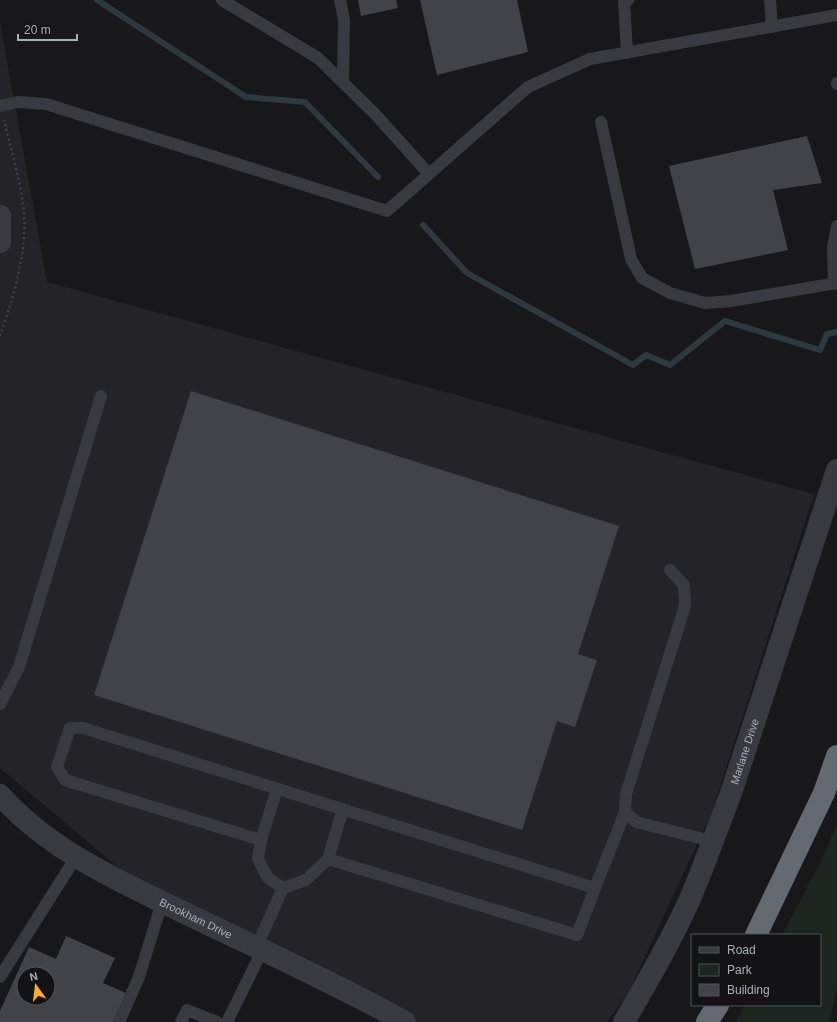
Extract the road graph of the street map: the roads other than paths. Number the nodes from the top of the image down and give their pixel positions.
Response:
1 (222, 0) edge
2 (340, 0) edge
3 (628, 0) edge
4 (770, 0) edge
5 (837, 15) edge
6 (772, 26) junction
7 (627, 53) junction
8 (343, 83) junction
9 (0, 106) edge
10 (601, 122) dead end
11 (429, 174) junction
12 (837, 226) edge
13 (836, 284) edge
14 (101, 396) dead end
15 (837, 470) edge
16 (670, 570) dead end
17 (0, 704) edge
18 (837, 756) edge
19 (277, 788) junction
20 (0, 795) edge
21 (343, 809) junction
22 (625, 812) junction
23 (261, 840) junction
24 (712, 841) junction
25 (76, 857) junction
26 (328, 859) junction
27 (283, 888) junction
28 (594, 888) junction
29 (162, 902) junction
30 (756, 934) edge
31 (259, 949) junction
32 (0, 978) edge
33 (717, 1006) edge
34 (119, 1022) edge
35 (181, 1022) edge
36 (217, 1022) edge
37 (227, 1022) edge
38 (405, 1022) edge
39 (624, 1022) edge
40 (707, 1022) edge

1 - 8 lane
2 - 8 lane
3 - 7 lane
4 - 6 lane
5 - 6 lane
6 - 7 lane
7 - 11 lane
8 - 11 lane
9 - 11 lane
10 - 13 lane
12 - 13 lane
14 - 17 lane
15 - 24 street, Marlane Drive
16 - 22 lane
18 - 30 highway
19 - 21 lane
19 - 23 lane
19 - 23 lane
20 - 25 street, Brookham Drive
21 - 26 lane
21 - 28 lane
22 - 24 lane
22 - 28 lane
23 - 27 lane
24 - 39 street, Marlane Drive
25 - 29 street, Brookham Drive
25 - 32 lane
26 - 27 lane
26 - 28 lane
27 - 31 lane
29 - 31 street, Brookham Drive
29 - 34 lane
31 - 37 lane
31 - 38 street, Brookham Drive
33 - 40 highway
35 - 36 lane

